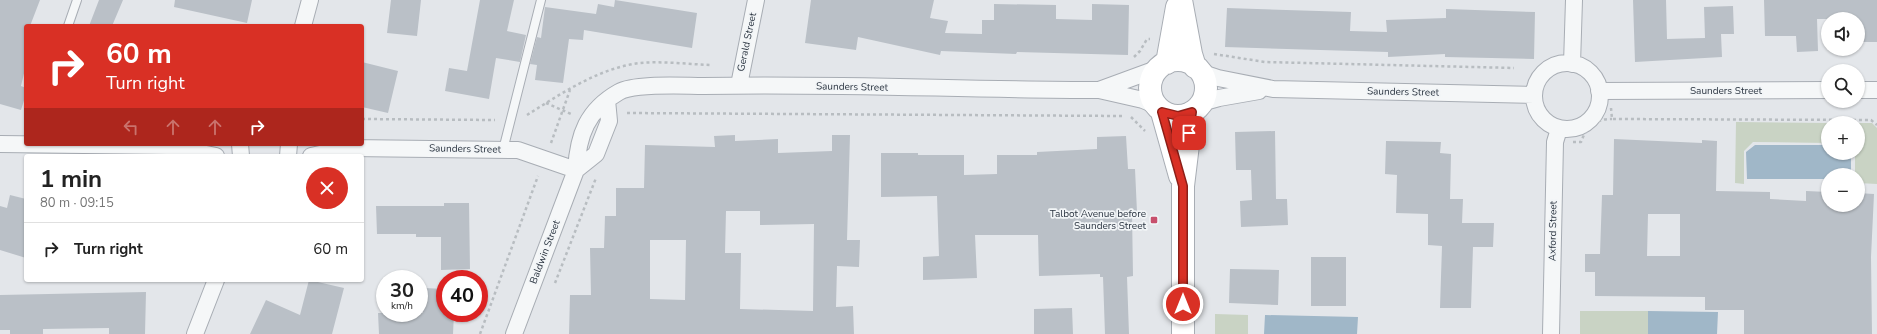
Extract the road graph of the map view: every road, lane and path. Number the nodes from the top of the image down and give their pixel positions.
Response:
1 (77, 0) edge
2 (310, 0) edge
3 (541, 0) edge
4 (756, 0) edge
5 (1180, 0) edge
6 (1574, 0) edge
7 (69, 24) edge
8 (304, 24) edge
9 (1214, 54) dead end
10 (1572, 64) junction
11 (710, 65) dead end
12 (1163, 65) junction
13 (1514, 68) dead end
14 (1197, 69) junction
15 (739, 85) junction
16 (571, 89) junction
17 (1273, 89) junction
18 (1099, 90) junction
19 (1821, 90) edge
20 (1865, 90) edge
21 (1877, 90) edge
22 (1605, 91) junction
23 (1534, 95) junction
24 (1159, 108) junction
25 (1196, 108) junction
26 (621, 113) dead end
27 (1130, 116) dead end
28 (364, 119) edge
29 (510, 120) junction
30 (1877, 125) edge
31 (1559, 128) junction
32 (0, 144) edge
33 (24, 144) edge
34 (167, 146) edge
35 (342, 146) edge
36 (351, 148) junction
37 (503, 150) junction
38 (206, 154) edge
39 (321, 154) edge
40 (545, 159) junction
41 (576, 170) junction
42 (598, 173) dead end
43 (1183, 186) junction
44 (215, 282) edge
45 (552, 290) dead end
46 (195, 334) edge
47 (480, 334) edge
48 (514, 334) edge
49 (1183, 334) edge
50 (1551, 334) edge

1 - 7 lane
2 - 8 street
3 - 29 lane
4 - 15 street, Gerald Street
5 - 12 street
5 - 14 street
6 - 10 street
9 - 13 path
10 - 22 street
10 - 23 street
11 - 16 path
12 - 14 street
12 - 18 street, Saunders Street
12 - 24 street
14 - 17 street, Saunders Street
14 - 25 street
15 - 18 street, Saunders Street
15 - 41 street, Saunders Street
16 - 29 path
16 - 40 path
17 - 23 street, Saunders Street
17 - 25 street, Saunders Street
18 - 24 street, Saunders Street
19 - 22 street, Saunders Street
20 - 21 street
22 - 30 path
22 - 31 street
23 - 31 street
24 - 25 street
24 - 43 street
25 - 43 street
26 - 27 path
28 - 29 path
29 - 37 lane
31 - 50 street, Axford Street
32 - 33 street
34 - 38 street
35 - 36 street, Saunders Street
36 - 37 street, Saunders Street
36 - 39 street, Saunders Street
37 - 40 street, Saunders Street
40 - 41 street, Saunders Street
40 - 47 path
41 - 48 street, Baldwin Street
42 - 45 path
43 - 49 street
44 - 46 street

